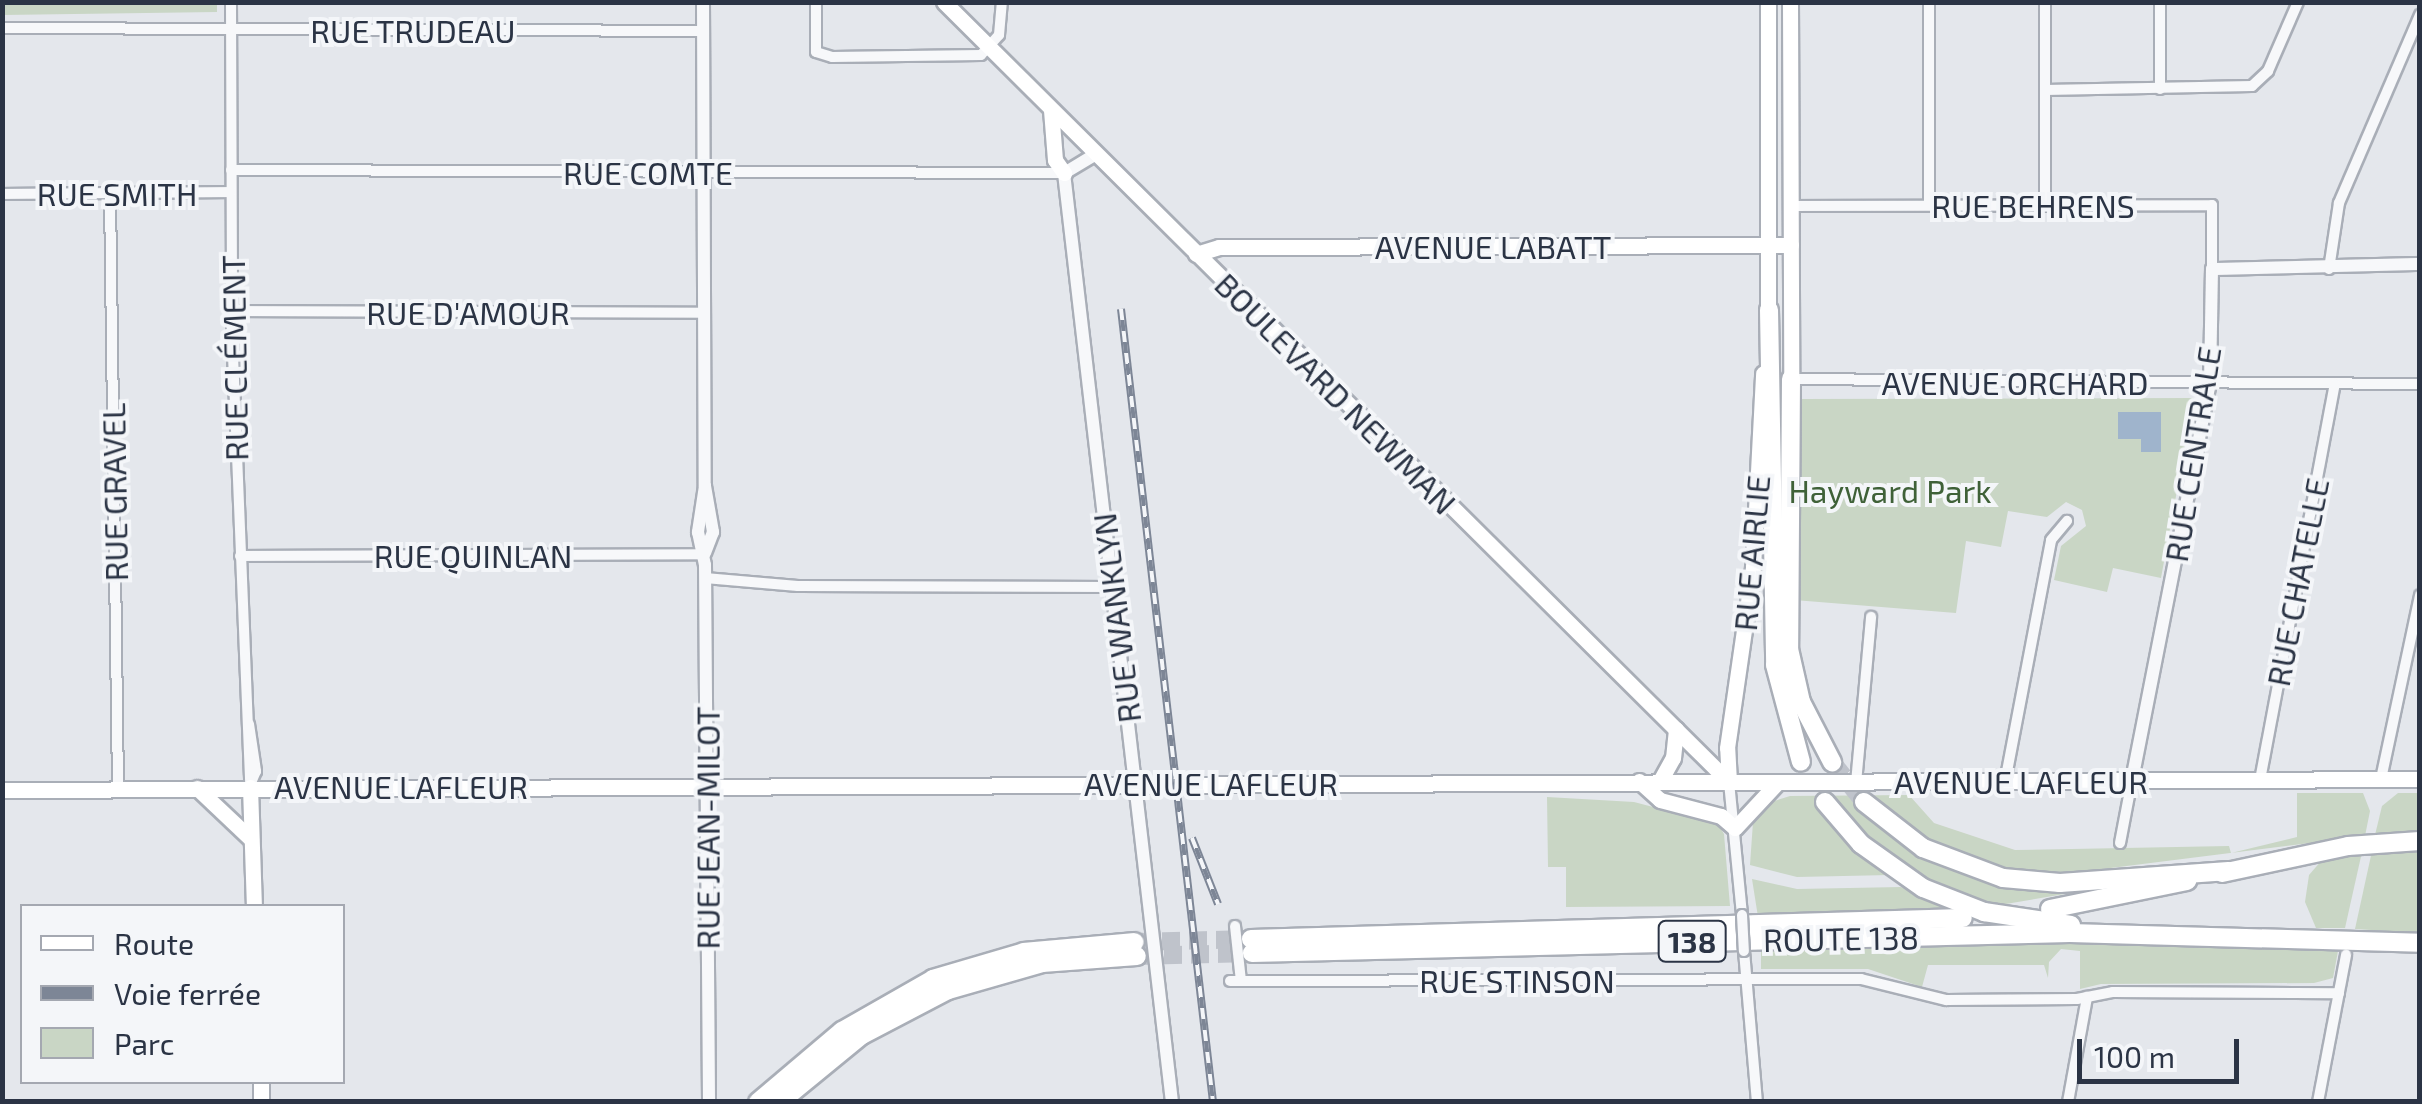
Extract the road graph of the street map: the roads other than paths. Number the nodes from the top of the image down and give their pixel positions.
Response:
1 (231, 2) edge
2 (704, 2) edge
3 (816, 2) edge
4 (944, 2) edge
5 (1002, 2) edge
6 (1768, 2) edge
7 (1790, 2) edge
8 (1928, 2) edge
9 (2044, 2) edge
10 (2160, 2) edge
11 (2298, 2) edge
12 (2420, 15) edge
13 (2, 28) edge
14 (231, 30) junction
15 (704, 31) junction
16 (990, 48) junction
17 (2160, 89) junction
18 (2044, 90) junction
19 (1051, 110) junction
20 (1096, 154) junction
21 (231, 170) junction
22 (704, 172) junction
23 (1064, 173) junction
24 (232, 192) junction
25 (110, 193) junction
26 (2, 194) edge
27 (1930, 205) junction
28 (1790, 206) junction
29 (2045, 206) junction
30 (1769, 244) junction
31 (1790, 244) junction
32 (1196, 254) junction
33 (2420, 264) edge
34 (2212, 269) junction
35 (2329, 269) junction
36 (1770, 310) junction
37 (232, 311) junction
38 (704, 313) junction
39 (1791, 379) junction
40 (2210, 382) junction
41 (2335, 384) junction
42 (2420, 384) edge
43 (2067, 522) dead end
44 (705, 554) junction
45 (240, 556) junction
46 (705, 578) junction
47 (1114, 587) junction
48 (2420, 596) edge
49 (1871, 617) dead end
50 (1676, 729) junction
51 (1801, 762) dead end
52 (1832, 762) tunnel mouth
53 (2381, 779) junction
54 (2420, 779) edge
55 (2132, 780) junction
56 (2260, 780) junction
57 (1638, 781) junction
58 (1660, 781) junction
59 (1729, 782) junction
60 (1856, 782) junction
61 (2005, 782) junction
62 (1777, 783) junction
63 (1135, 784) junction
64 (707, 785) junction
65 (250, 787) junction
66 (197, 788) junction
67 (2, 790) edge
68 (118, 790) junction
69 (1825, 802) dead end
70 (1864, 802) tunnel mouth
71 (1735, 828) junction
72 (252, 839) junction
73 (2420, 841) edge
74 (2120, 843) dead end
75 (2229, 872) junction
76 (254, 904) edge
77 (2050, 908) dead end
78 (1963, 918) dead end
79 (1234, 926) dead end
80 (2131, 934) junction
81 (2420, 942) edge
82 (2343, 948) junction
83 (1747, 980) junction
84 (2339, 992) junction
85 (2087, 997) junction
86 (708, 1102) edge
87 (758, 1102) edge
88 (780, 1102) edge
89 (1172, 1102) edge
90 (1757, 1102) edge
91 (2068, 1102) edge
92 (2318, 1102) edge

1 - 14 street, RUE CLÉMENT
2 - 15 street, RUE JEAN-MILOT
3 - 16 street
4 - 16 main road, BOULEVARD NEWMAN
5 - 16 street
6 - 30 main road, RUE AIRLIE
7 - 28 main road
8 - 27 street
9 - 18 street
10 - 17 street
11 - 17 street
12 - 35 street
13 - 14 street, RUE TRUDEAU
14 - 15 street, RUE TRUDEAU
14 - 21 street, RUE CLÉMENT
15 - 22 street, RUE JEAN-MILOT
16 - 19 main road, BOULEVARD NEWMAN
17 - 18 street
18 - 29 street
19 - 20 main road, BOULEVARD NEWMAN
19 - 23 main road
20 - 23 street
20 - 32 main road, BOULEVARD NEWMAN
21 - 22 street, RUE COMTE
21 - 24 street, RUE CLÉMENT
22 - 23 street, RUE COMTE
22 - 38 street, RUE JEAN-MILOT
23 - 47 street, RUE WANKLYN
24 - 25 street, RUE SMITH
24 - 37 street, RUE CLÉMENT
25 - 26 street, RUE SMITH
25 - 68 street, RUE GRAVEL
27 - 28 street, RUE BEHRENS
27 - 29 street, RUE BEHRENS
28 - 31 main road
29 - 34 street, RUE BEHRENS
30 - 31 main road, AVENUE LABATT
30 - 32 main road, AVENUE LABATT
30 - 36 main road, RUE AIRLIE
31 - 39 main road
32 - 50 main road, BOULEVARD NEWMAN
33 - 35 street
34 - 35 street
34 - 40 street, RUE CENTRALE
36 - 51 highway
36 - 59 main road, RUE AIRLIE
37 - 38 street, RUE D'AMOUR
37 - 45 street, RUE CLÉMENT
38 - 44 street, RUE JEAN-MILOT
39 - 40 street, AVENUE ORCHARD
39 - 52 highway
40 - 41 street, AVENUE ORCHARD
40 - 55 street, RUE CENTRALE
41 - 42 street, AVENUE ORCHARD
41 - 56 street, RUE CHATELLE
43 - 61 street
44 - 45 street, RUE QUINLAN
44 - 46 street, RUE JEAN-MILOT
45 - 65 street, RUE CLÉMENT
46 - 47 street
46 - 64 street, RUE JEAN-MILOT
47 - 63 street, RUE WANKLYN
48 - 53 street
49 - 60 street
50 - 58 main road
50 - 59 main road, BOULEVARD NEWMAN
53 - 54 main road, AVENUE LAFLEUR
53 - 56 main road, AVENUE LAFLEUR
55 - 56 main road, AVENUE LAFLEUR
55 - 61 main road, AVENUE LAFLEUR
55 - 74 street, RUE CENTRALE
57 - 58 main road, AVENUE LAFLEUR
57 - 63 main road, AVENUE LAFLEUR
57 - 71 main road
58 - 59 main road, AVENUE LAFLEUR
59 - 62 main road, AVENUE LAFLEUR
59 - 71 street, RUE AIRLIE
60 - 61 main road, AVENUE LAFLEUR
60 - 62 main road, AVENUE LAFLEUR
62 - 71 main road
63 - 64 main road, AVENUE LAFLEUR
63 - 89 street, RUE WANKLYN
64 - 65 main road, AVENUE LAFLEUR
64 - 86 street, RUE JEAN-MILOT
65 - 66 main road, AVENUE LAFLEUR
65 - 72 main road, RUE CLÉMENT
66 - 68 main road, AVENUE LAFLEUR
66 - 72 main road
67 - 68 main road, AVENUE LAFLEUR
69 - 80 highway
70 - 75 highway
71 - 83 street, RUE AIRLIE, bridge
72 - 76 main road, RUE CLÉMENT
73 - 75 highway
75 - 77 highway
78 - 80 highway, ROUTE 138 / 138
79 - 83 street, RUE STINSON
80 - 82 highway, 138
81 - 82 highway, 138
82 - 84 street
83 - 85 street, RUE STINSON
83 - 90 street, RUE AIRLIE
84 - 85 street, RUE STINSON
84 - 92 street
85 - 91 street
87 - 88 highway

